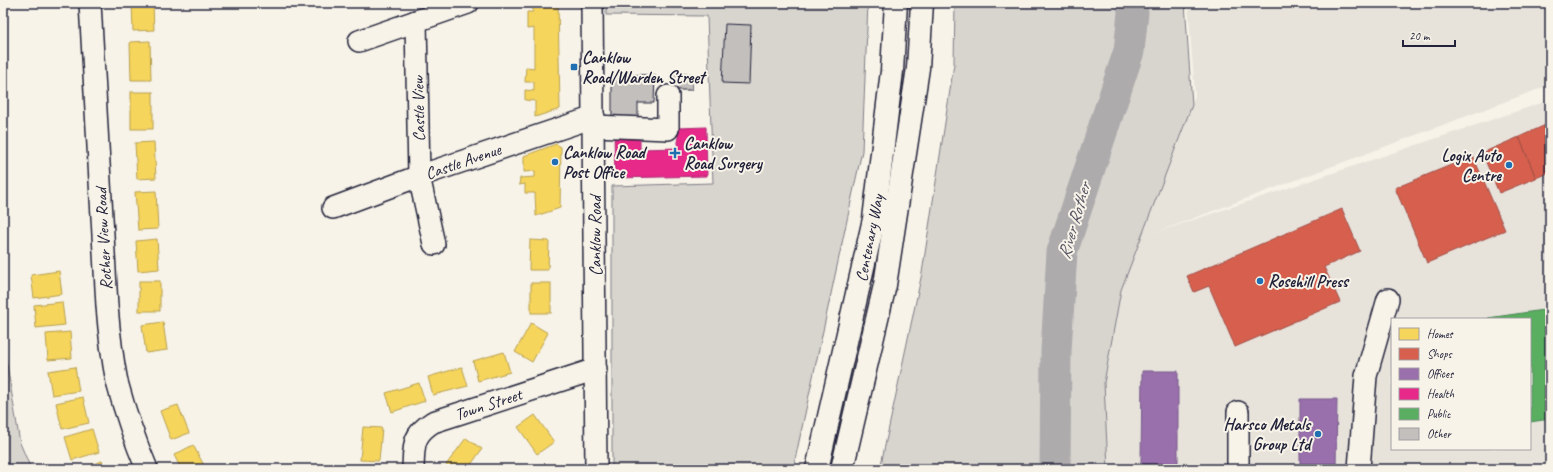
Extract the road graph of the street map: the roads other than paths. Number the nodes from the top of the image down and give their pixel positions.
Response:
1 (90, 3) edge
2 (468, 3) edge
3 (592, 3) edge
4 (896, 3) edge
5 (922, 3) edge
6 (416, 21) junction
7 (359, 41) dead end
8 (668, 96) dead end
9 (594, 122) junction
10 (419, 176) junction
11 (333, 208) dead end
12 (434, 244) dead end
13 (1388, 299) dead end
14 (596, 368) junction
15 (1238, 412) dead end
16 (147, 469) edge
17 (413, 469) edge
18 (596, 469) edge
19 (817, 469) edge
20 (842, 469) edge
21 (1238, 469) edge
22 (1359, 469) edge

1 - 16 street, Rother View Road
2 - 6 street
3 - 9 street, Canklow Road
4 - 19 main road, Centenary Way
5 - 20 main road, Centenary Way
6 - 7 street
6 - 10 street, Castle View
8 - 9 street
9 - 10 street, Castle Avenue
9 - 14 street, Canklow Road
10 - 11 street, Castle Avenue
10 - 12 street, Castle View
13 - 22 street
14 - 17 street, Town Street
14 - 18 street, Canklow Road
15 - 21 street

